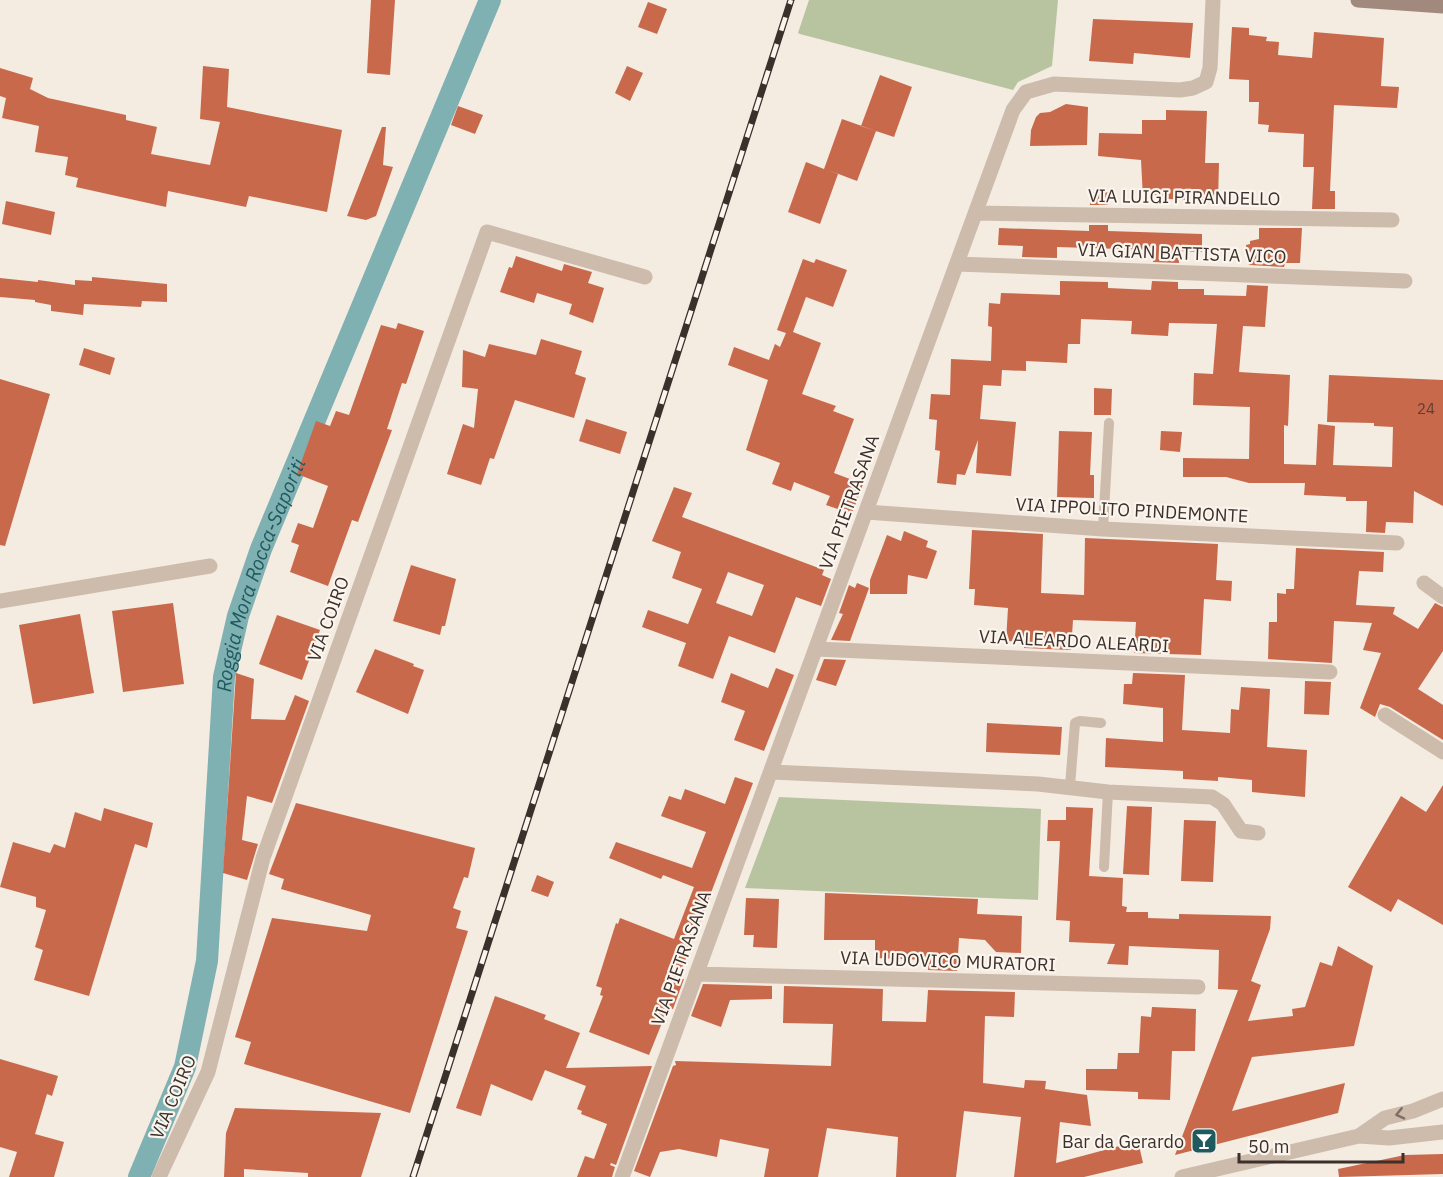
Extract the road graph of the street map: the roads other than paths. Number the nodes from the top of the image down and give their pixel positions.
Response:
1 (1213, 0) edge
2 (1358, 0) edge
3 (1411, 2) edge
4 (1443, 6) edge
5 (976, 213) junction
6 (1392, 220) dead end
7 (957, 264) junction
8 (645, 278) dead end
9 (1405, 281) dead end
10 (1109, 423) dead end
11 (866, 512) junction
12 (1103, 529) junction
13 (1397, 543) dead end
14 (210, 566) dead end
15 (1425, 583) dead end
16 (1443, 597) edge
17 (0, 601) edge
18 (816, 649) junction
19 (1330, 672) dead end
20 (1385, 715) dead end
21 (1101, 723) dead end
22 (1443, 752) edge
23 (771, 772) junction
24 (1071, 786) junction
25 (1108, 792) junction
26 (1258, 833) dead end
27 (1104, 867) dead end
28 (696, 974) junction
29 (1198, 987) dead end
30 (1443, 1099) edge
31 (1443, 1132) edge
32 (1359, 1136) junction
33 (159, 1177) edge
34 (622, 1177) edge
35 (1182, 1177) edge

1 - 5 street, VIA PIETRASANA
2 - 3 main road
3 - 4 main road
5 - 6 street, VIA LUIGI PIRANDELLO
5 - 7 street, VIA PIETRASANA
7 - 9 street, VIA GIAN BATTISTA VICO
7 - 11 street, VIA PIETRASANA
8 - 33 street, VIA COIRO
10 - 12 lane
11 - 12 street, VIA IPPOLITO PINDEMONTE
11 - 18 street, VIA PIETRASANA
12 - 13 street, VIA IPPOLITO PINDEMONTE
14 - 17 street
15 - 16 street
18 - 19 street, VIA ALEARDO ALEARDI
18 - 23 street, VIA PIETRASANA
20 - 22 street
21 - 24 lane
23 - 24 street
23 - 28 street, VIA PIETRASANA
24 - 25 street
25 - 26 street
25 - 27 lane
28 - 29 street, VIA LUDOVICO MURATORI
28 - 34 street, VIA PIETRASANA
30 -> 32 street
31 - 32 street
32 - 35 street

